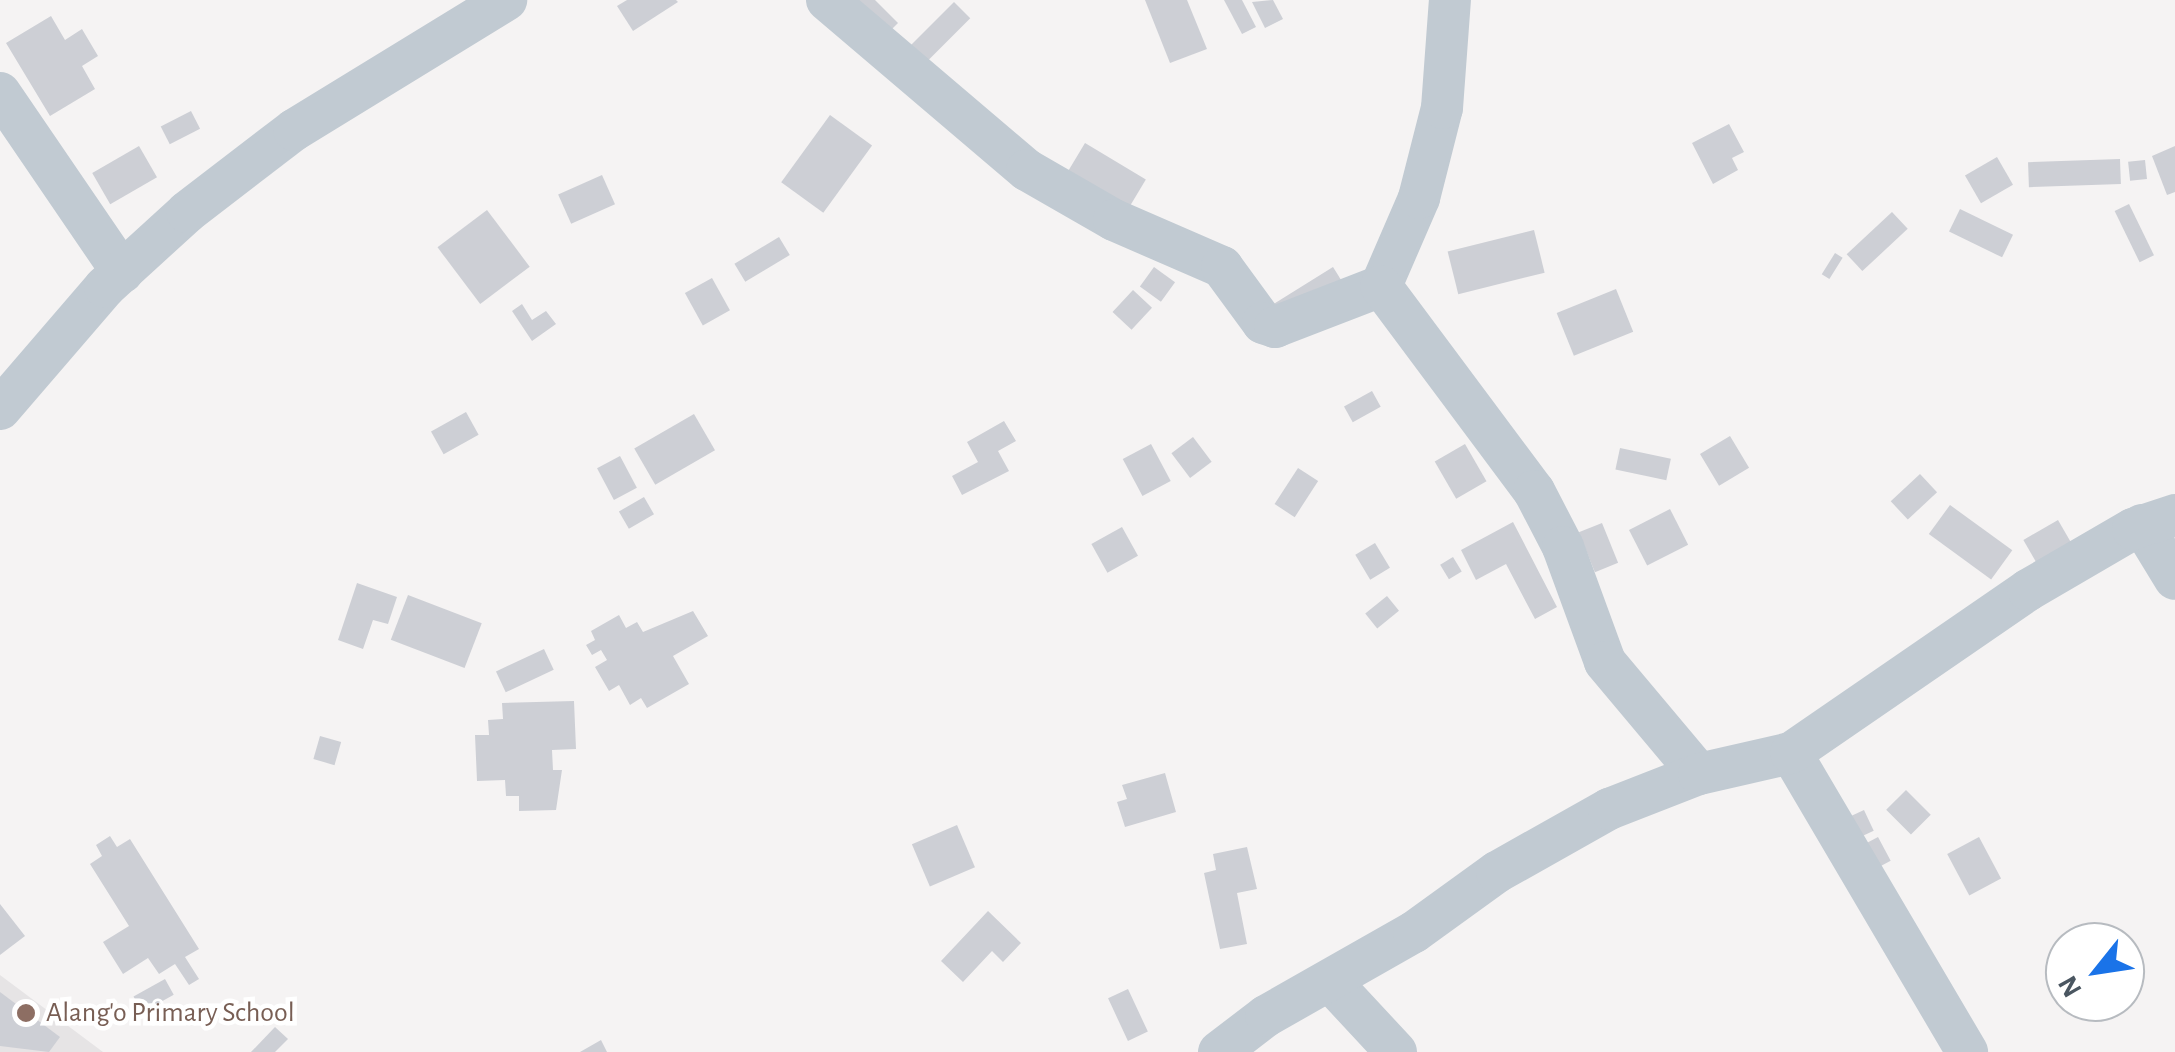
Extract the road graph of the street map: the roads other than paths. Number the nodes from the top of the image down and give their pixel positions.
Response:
1 (506, 0) edge
2 (827, 0) edge
3 (1450, 0) edge
4 (0, 93) edge
5 (122, 272) junction
6 (1381, 286) junction
7 (0, 409) edge
8 (2159, 520) edge
9 (2175, 579) edge
10 (1791, 753) junction
11 (1699, 774) junction
12 (1330, 981) junction
13 (1220, 1052) edge
14 (1396, 1052) edge
15 (1966, 1052) edge

1 - 5 street
2 - 6 street
3 - 6 street
4 - 5 street
5 - 7 street
6 - 11 street
8 - 9 street
8 - 10 street
10 - 11 street
10 - 15 street
11 - 12 street
12 - 13 street
12 - 14 street

